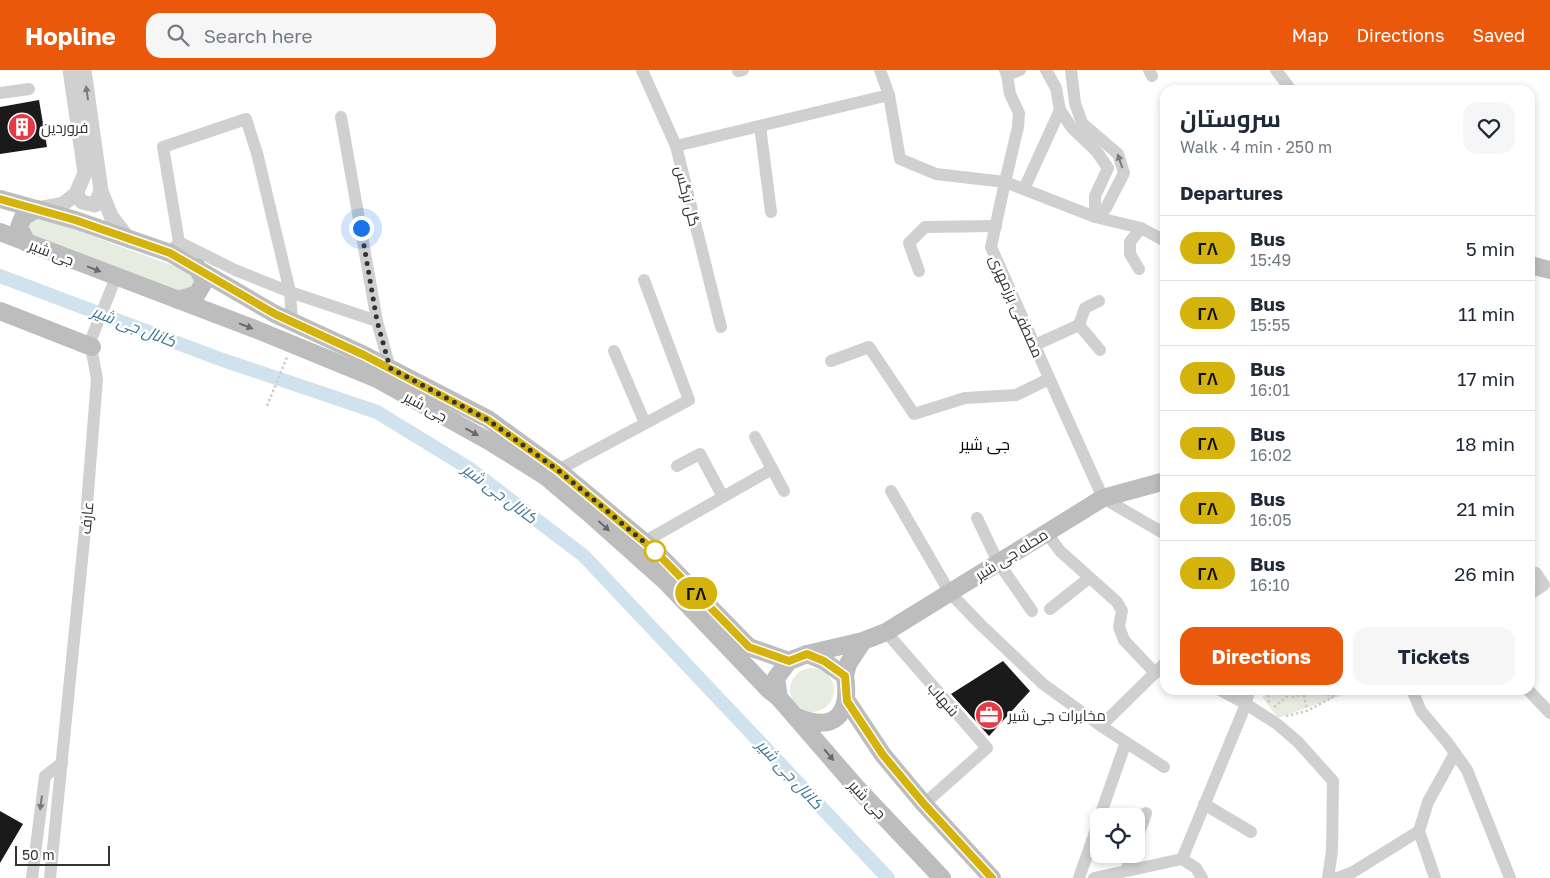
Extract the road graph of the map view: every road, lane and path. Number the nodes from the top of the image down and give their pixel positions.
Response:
1 (70, 70) edge
2 (84, 70) edge
3 (642, 70) edge
4 (880, 70) edge
5 (1020, 70) edge
6 (1046, 70) edge
7 (1071, 70) edge
8 (1276, 70) edge
9 (1006, 72) edge
10 (1287, 85) edge
11 (29, 88) dead end
12 (0, 93) edge
13 (889, 95) junction
14 (1060, 110) junction
15 (342, 117) dead end
16 (760, 126) junction
17 (676, 146) junction
18 (92, 174) junction
19 (1005, 182) junction
20 (1024, 189) junction
21 (101, 192) junction
22 (76, 194) junction
23 (0, 199) edge
24 (37, 209) junction
25 (771, 212) dead end
26 (1095, 217) junction
27 (996, 226) junction
28 (1142, 228) junction
29 (0, 232) edge
30 (1160, 238) edge
31 (130, 241) junction
32 (26, 243) junction
33 (174, 247) junction
34 (1535, 266) edge
35 (197, 267) junction
36 (1139, 270) dead end
37 (1550, 270) edge
38 (920, 271) dead end
39 (116, 277) junction
40 (644, 280) dead end
41 (290, 292) junction
42 (178, 300) junction
43 (1099, 301) dead end
44 (0, 311) edge
45 (292, 321) junction
46 (377, 321) junction
47 (1079, 325) junction
48 (721, 327) dead end
49 (91, 344) junction
50 (1035, 345) junction
51 (1100, 350) dead end
52 (614, 351) dead end
53 (288, 353) dead end
54 (831, 361) dead end
55 (390, 368) junction
56 (1049, 379) junction
57 (267, 406) dead end
58 (646, 423) junction
59 (755, 437) dead end
60 (677, 466) dead end
61 (772, 469) junction
62 (558, 470) junction
63 (1160, 483) edge
64 (784, 491) dead end
65 (891, 492) dead end
66 (723, 497) junction
67 (1103, 498) junction
68 (976, 518) dead end
69 (1160, 531) edge
70 (1046, 532) junction
71 (644, 542) junction
72 (998, 562) junction
73 (1536, 573) dead end
74 (1089, 578) junction
75 (1535, 591) edge
76 (950, 593) junction
77 (1050, 609) dead end
78 (1032, 611) dead end
79 (886, 632) junction
80 (863, 642) junction
81 (807, 654) junction
82 (789, 661) junction
83 (1160, 668) edge
84 (1155, 673) junction
85 (845, 676) junction
86 (1229, 695) edge
87 (1248, 695) edge
88 (1268, 695) edge
89 (1290, 695) edge
90 (1304, 695) edge
91 (1329, 695) edge
92 (1414, 695) edge
93 (1533, 695) edge
94 (1334, 697) joint
95 (779, 698) junction
96 (847, 701) junction
97 (1246, 704) junction
98 (1271, 709) junction
99 (1307, 710) junction
100 (1276, 712) dead end
101 (1550, 713) edge
102 (1280, 715) dead end
103 (797, 717) junction
104 (1101, 726) junction
105 (1126, 742) junction
106 (1455, 753) junction
107 (62, 763) junction
108 (1164, 767) dead end
109 (924, 804) junction
110 (1204, 804) junction
111 (1103, 808) edge
112 (1419, 831) junction
113 (1251, 832) dead end
114 (1090, 847) edge
115 (1182, 859) junction
116 (1129, 863) edge
117 (1126, 871) junction
118 (1355, 875) edge
119 (32, 878) edge
120 (50, 878) edge
121 (942, 878) edge
122 (992, 878) edge
123 (1079, 878) edge
124 (1094, 878) edge
125 (1202, 878) edge
126 (1328, 878) edge
127 (1338, 878) edge
128 (1434, 878) edge
129 (1510, 878) edge

1 - 18 street
18 -> 2 street
3 - 17 street, گل نرگس
4 - 13 street
5 - 9 street
6 - 14 street
26 -> 7 street
8 - 10 street
9 - 19 street, مصطفی برزمهری
11 - 12 street
13 - 16 street
13 - 19 street
14 - 20 street
14 - 26 street
15 - 46 street
16 - 17 street
16 - 25 street
17 - 48 street, گل نرگس
18 - 21 street
18 - 22 street
19 - 20 street
19 - 27 street, مصطفی برزمهری
20 - 26 street
21 - 22 street
21 - 31 street
22 - 24 street
23 - 24 main road, جی شیر
24 - 31 main road, جی شیر
24 - 32 main road
26 - 28 street
27 - 38 street
27 - 50 street, مصطفی برزمهری
28 - 30 street
28 - 36 street
29 - 32 main road, جی شیر
31 - 33 main road, جی شیر
32 -> 39 main road, جی شیر
33 - 35 main road, جی شیر
33 - 41 street
33 - 41 street
34 - 37 main road
35 - 42 main road
35 - 45 main road, جی شیر
39 - 42 main road, جی شیر
39 - 49 street, عارف
40 - 58 street
41 - 45 street
41 - 46 street
42 -> 95 main road, جی شیر
43 - 47 street
44 - 49 main road
45 - 55 main road, جی شیر
46 - 55 street
47 - 50 street
47 - 51 street
49 - 107 street, عارف
50 - 56 street, مصطفی برزمهری
52 - 58 street
53 - 57 path
54 - 56 street
55 - 62 main road, جی شیر
56 - 67 street, مصطفی برزمهری
58 - 62 street
59 - 61 street
60 - 66 street
61 - 64 street
61 - 66 street
62 - 71 main road, جی شیر
63 - 67 main road, محله جی شیر
65 - 76 street
66 - 71 street
67 - 69 street
67 - 70 main road, محله جی شیر
68 - 72 street
70 - 72 main road, محله جی شیر
70 - 74 street
71 - 82 main road, جی شیر
72 - 76 main road, محله جی شیر
72 - 78 street
73 - 75 street
74 - 77 street
74 - 84 street
76 - 79 main road, محله جی شیر
76 - 104 street
79 - 80 main road, محله جی شیر
79 - 109 street, شهاب
80 - 81 main road, محله جی شیر
80 - 85 main road
81 - 82 main road
81 - 85 main road
82 - 95 main road
83 - 84 street
84 - 104 street
85 - 96 main road
86 - 97 street
87 - 97 street
88 - 98 path
89 - 98 path
90 - 99 path
91 - 94 path
92 - 106 street
93 - 101 street
94 - 99 path
95 - 103 main road
96 - 103 main road
96 - 109 main road
97 - 110 street
97 - 126 street
98 - 100 path
99 - 102 path
103 -> 121 main road, جی شیر
104 - 105 street
105 - 108 street
105 - 111 street
106 - 112 street
106 - 129 street
107 -> 119 street
107 - 120 street, عارف
109 - 122 main road
110 - 113 street
110 - 115 street
112 - 118 street
112 - 128 street
114 - 123 street
115 - 117 street
115 - 125 street
116 - 117 street
117 - 124 street
118 - 127 street

